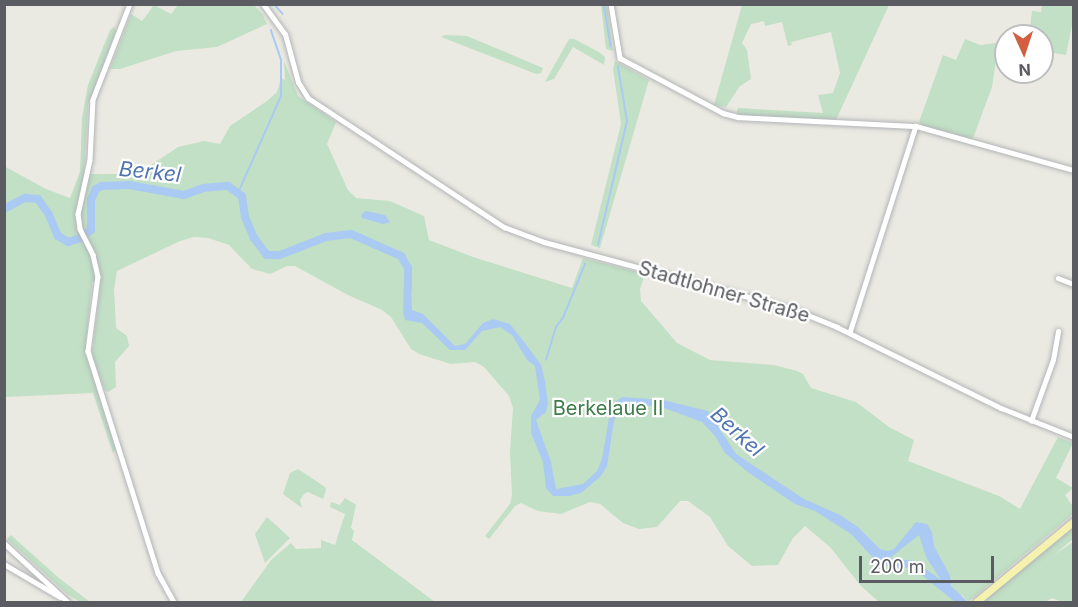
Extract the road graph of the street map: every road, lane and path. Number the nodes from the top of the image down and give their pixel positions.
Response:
1 (130, 4) edge
2 (263, 4) edge
3 (611, 4) edge
4 (916, 126) junction
5 (1074, 170) edge
6 (1058, 278) dead end
7 (1074, 284) edge
8 (1058, 331) dead end
9 (850, 333) junction
10 (1031, 421) junction
11 (1074, 437) edge
12 (1074, 521) edge
13 (4, 543) edge
14 (4, 564) edge
15 (978, 601) edge
16 (69, 602) edge
17 (174, 603) edge

1 - 17 street
2 - 9 street, Stadtlohner Straße
3 - 4 street
4 - 5 street
4 - 9 street
6 - 7 street
8 - 10 street
9 - 10 street, Stadtlohner Straße
10 - 11 street, Stadtlohner Straße
12 - 15 main road
13 - 16 street
14 - 16 street

